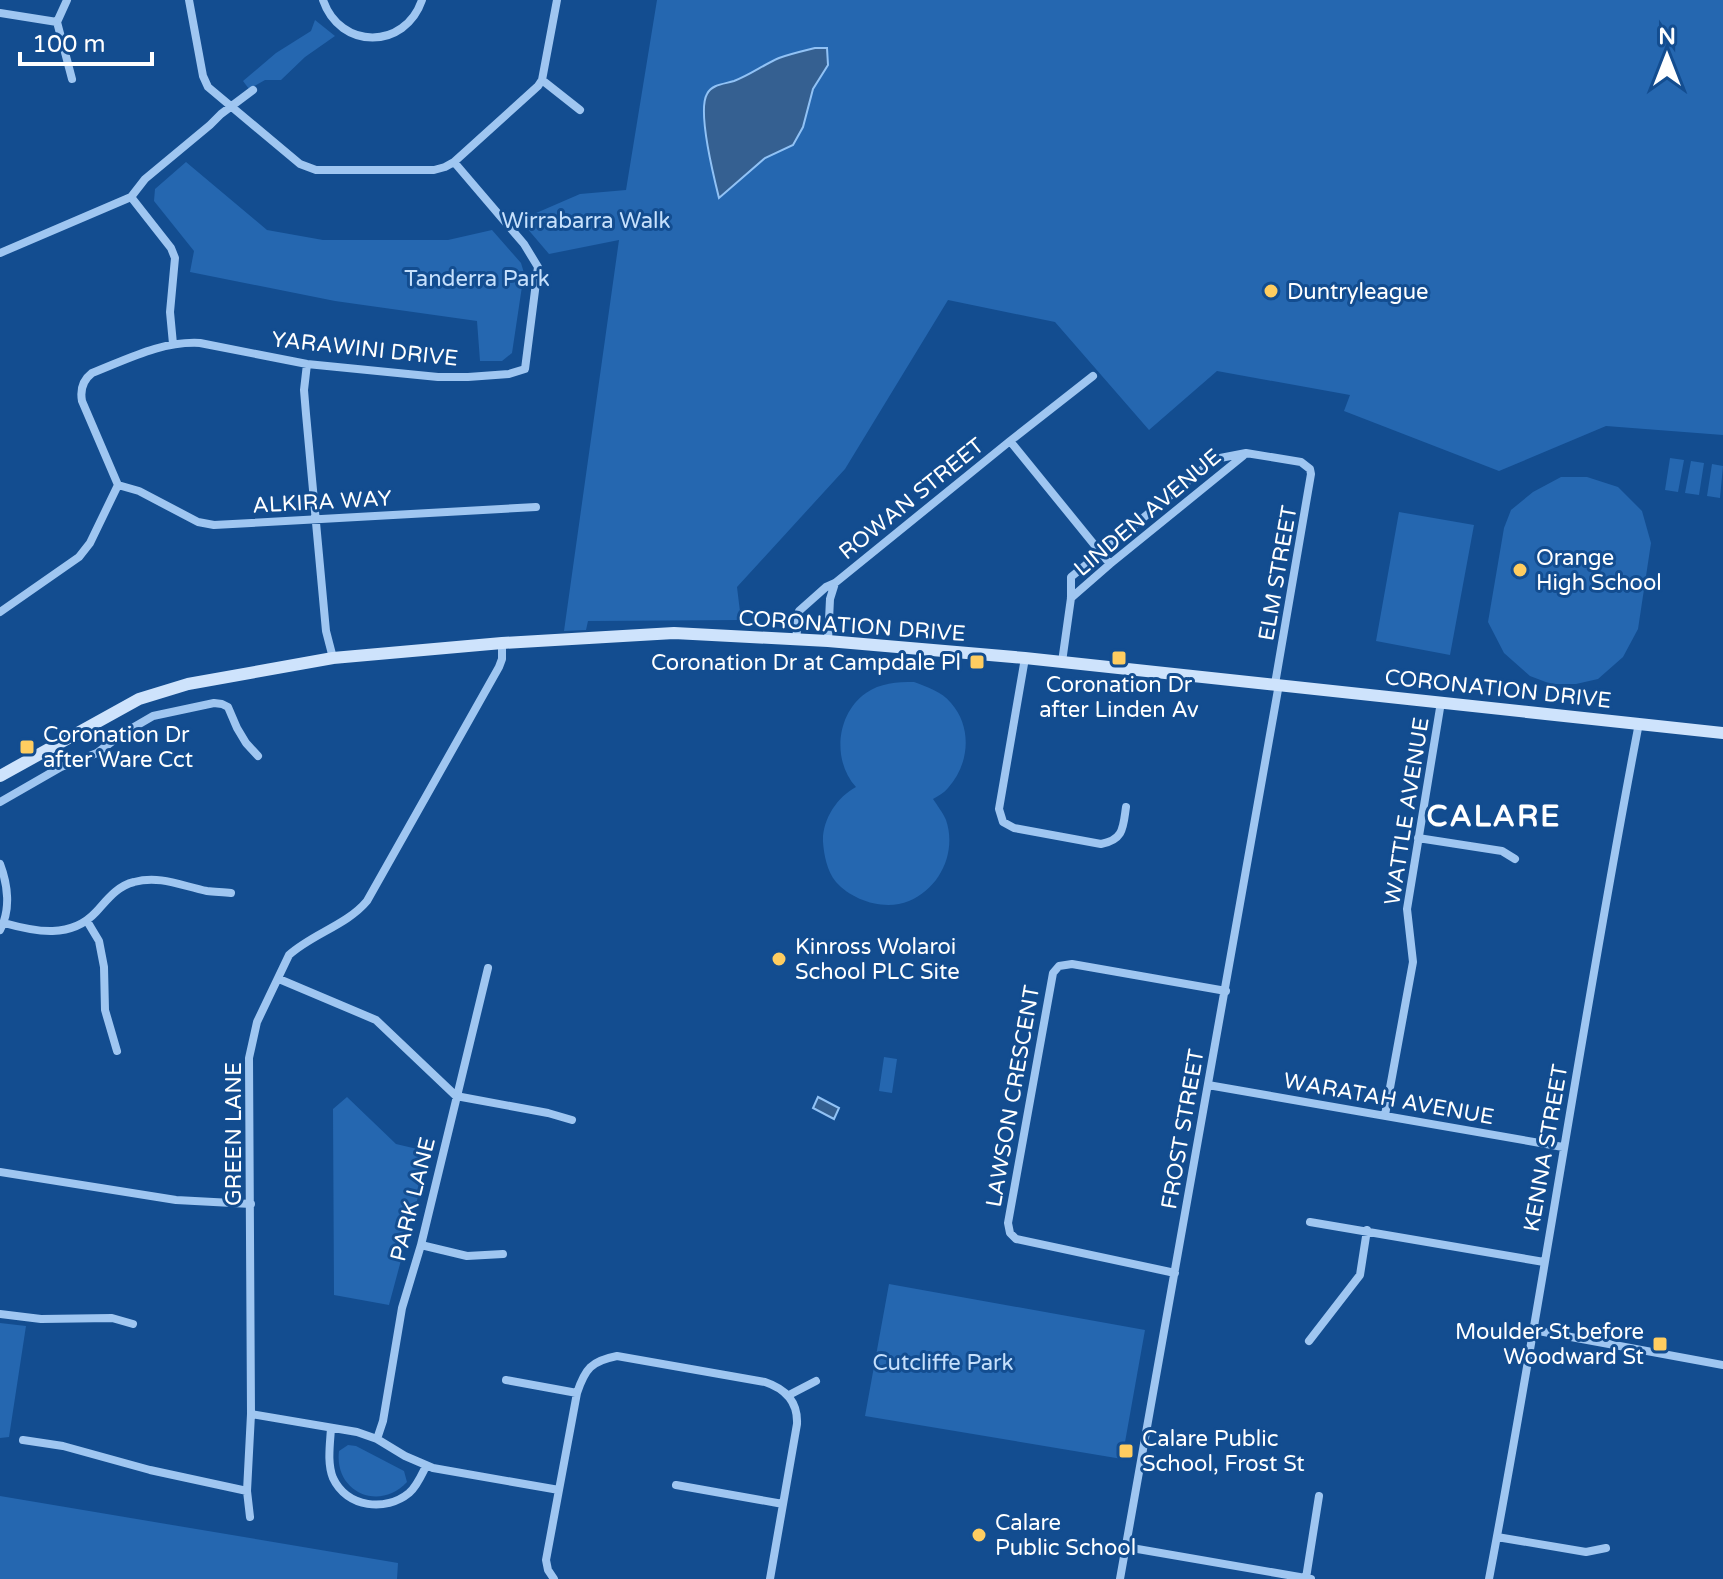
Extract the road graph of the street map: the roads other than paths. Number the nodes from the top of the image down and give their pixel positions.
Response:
1 (67, 0) edge
2 (189, 0) edge
3 (323, 0) edge
4 (422, 0) edge
5 (557, 0) edge
6 (0, 13) edge
7 (57, 22) junction
8 (72, 79) dead end
9 (542, 80) junction
10 (253, 90) dead end
11 (231, 106) junction
12 (580, 110) dead end
13 (454, 162) junction
14 (131, 197) junction
15 (0, 253) edge
16 (173, 344) junction
17 (307, 364) junction
18 (1093, 376) dead end
19 (1010, 441) junction
20 (1246, 453) junction
21 (1310, 469) joint
22 (118, 485) junction
23 (536, 507) dead end
24 (316, 520) junction
25 (1099, 552) junction
26 (1110, 564) junction
27 (835, 583) junction
28 (1071, 598) junction
29 (0, 612) edge
30 (796, 640) junction
31 (828, 641) junction
32 (502, 643) junction
33 (333, 658) junction
34 (1025, 658) junction
35 (1062, 662) junction
36 (1277, 684) junction
37 (1441, 702) junction
38 (1639, 723) junction
39 (1723, 733) edge
40 (258, 756) dead end
41 (0, 776) edge
42 (0, 802) edge
43 (1126, 807) dead end
44 (1418, 838) junction
45 (1515, 859) dead end
46 (0, 864) edge
47 (231, 893) dead end
48 (87, 921) junction
49 (2, 927) edge
50 (488, 968) dead end
51 (279, 979) junction
52 (1226, 991) junction
53 (117, 1051) dead end
54 (1208, 1085) junction
55 (456, 1096) junction
56 (1385, 1115) junction
57 (572, 1120) dead end
58 (1563, 1147) junction
59 (0, 1172) edge
60 (251, 1204) junction
61 (1310, 1222) dead end
62 (1367, 1230) junction
63 (421, 1245) junction
64 (503, 1254) dead end
65 (1544, 1262) junction
66 (1175, 1273) junction
67 (0, 1314) edge
68 (133, 1324) dead end
69 (1533, 1330) junction
70 (1309, 1341) dead end
71 (1723, 1365) edge
72 (506, 1380) dead end
73 (816, 1381) dead end
74 (577, 1393) junction
75 (789, 1395) junction
76 (251, 1414) junction
77 (331, 1428) junction
78 (377, 1439) junction
79 (23, 1440) dead end
80 (426, 1466) junction
81 (676, 1485) dead end
82 (559, 1490) junction
83 (247, 1491) junction
84 (1319, 1496) dead end
85 (783, 1504) junction
86 (250, 1517) dead end
87 (1497, 1537) junction
88 (1126, 1547) junction
89 (1606, 1548) dead end
90 (551, 1576) edge
91 (1308, 1578) edge
92 (770, 1579) edge
93 (1120, 1579) edge
94 (1489, 1579) edge

1 - 7 street
2 - 11 street
3 - 4 street
5 - 9 street
6 - 7 street
7 - 8 street
9 - 12 street
9 - 13 street
10 - 11 street
11 - 13 street
11 - 14 street
13 - 17 street, YARAWINI DRIVE
14 - 15 street
14 - 16 street
16 - 17 street, YARAWINI DRIVE
16 - 22 street, YARAWINI DRIVE
17 - 24 street
18 - 19 street, ROWAN STREET
19 - 25 street, ROWAN STREET
19 - 27 street, ROWAN STREET
20 - 21 street, LINDEN AVENUE
20 - 25 street, LINDEN AVENUE
20 - 26 street, LINDEN AVENUE
21 - 36 street, ELM STREET
22 - 24 street, ALKIRA WAY
22 - 29 street
23 - 24 street, ALKIRA WAY
24 - 33 street
25 - 26 street, ROWAN STREET
25 - 28 street, LINDEN AVENUE
26 - 28 street, LINDEN AVENUE
27 - 30 street, ROWAN STREET
27 - 31 street, ROWAN STREET
28 - 35 street, LINDEN AVENUE
30 - 31 main road, CORONATION DRIVE
30 - 32 main road, CORONATION DRIVE
31 - 34 main road, CORONATION DRIVE
32 - 33 main road, CORONATION DRIVE
32 - 51 street, GREEN LANE
33 - 41 main road, CORONATION DRIVE
34 - 35 main road, CORONATION DRIVE
34 - 43 street
35 - 36 main road, CORONATION DRIVE
36 - 37 main road, CORONATION DRIVE
36 - 52 street, FROST STREET
37 - 38 main road, CORONATION DRIVE
37 - 44 street, WATTLE AVENUE
38 - 39 main road, CORONATION DRIVE
38 - 58 street, KENNA STREET
40 - 42 street
44 - 45 street
44 - 56 street, WATTLE AVENUE
46 - 49 street
47 - 48 street
48 - 49 street
48 - 53 street
50 - 55 street, PARK LANE
51 - 55 street
51 - 60 street, GREEN LANE
52 - 54 street, FROST STREET
52 - 66 street, LAWSON CRESCENT
54 - 56 street, WARATAH AVENUE
54 - 66 street, FROST STREET
55 - 57 street
55 - 63 street, PARK LANE
56 - 58 street, WARATAH AVENUE
58 - 65 street, KENNA STREET
59 - 60 street
60 - 76 street, GREEN LANE
61 - 62 street
62 - 65 street
62 - 70 street
63 - 64 street
63 - 78 street, PARK LANE
65 - 69 street, KENNA STREET
66 - 88 street, FROST STREET
67 - 68 street
69 - 71 street
69 - 87 street, KENNA STREET
72 - 74 street
73 - 75 street
74 - 75 street
74 - 82 street
75 - 85 street
76 - 77 street
76 - 83 street, GREEN LANE
77 - 78 street
77 - 80 street
78 - 80 street
79 - 83 street
80 - 82 street
81 - 85 street
82 - 90 street
83 - 86 street, GREEN LANE
84 - 91 street
85 - 92 street
87 - 89 street
87 - 94 street, KENNA STREET
88 - 91 street
88 - 93 street, FROST STREET

